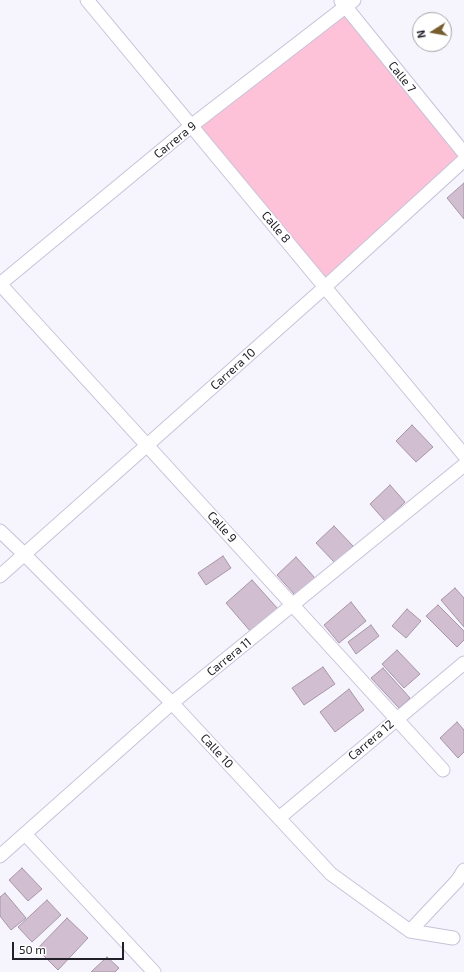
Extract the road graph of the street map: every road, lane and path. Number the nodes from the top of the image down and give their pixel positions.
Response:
1 (87, 0) edge
2 (346, 2) edge
3 (191, 126) junction
4 (464, 153) edge
5 (464, 160) edge
6 (0, 284) edge
7 (325, 287) junction
8 (147, 445) junction
9 (464, 455) edge
10 (464, 465) edge
11 (0, 532) edge
12 (24, 554) junction
13 (0, 576) edge
14 (292, 604) junction
15 (464, 663) edge
16 (172, 703) junction
17 (396, 719) junction
18 (443, 770) dead end
19 (279, 818) junction
20 (25, 834) junction
21 (0, 856) edge
22 (464, 870) edge
23 (410, 931) junction
24 (453, 938) dead end
25 (154, 972) edge

1 - 3 street, Calle 8
2 - 3 street, Carrera 9
2 - 4 street, Calle 7
3 - 6 street, Carrera 9
3 - 7 street, Calle 8
5 - 7 street, Carrera 10
6 - 8 street, Calle 9
7 - 8 street, Carrera 10
7 - 9 street, Calle 8
8 - 12 street, Carrera 10
8 - 14 street, Calle 9
10 - 14 street, Carrera 11
11 - 12 street, Calle 10
12 - 13 street, Carrera 10
12 - 16 street, Calle 10
14 - 16 street, Carrera 11
14 - 17 street, Calle 9
15 - 17 street, Carrera 12
16 - 19 street, Calle 10
16 - 20 street, Carrera 11
17 - 18 street, Calle 9
17 - 19 street, Carrera 12
19 - 23 street, Calle 10
20 - 21 street, Carrera 11
20 - 25 street
22 - 23 street
23 - 24 street, Calle 10

